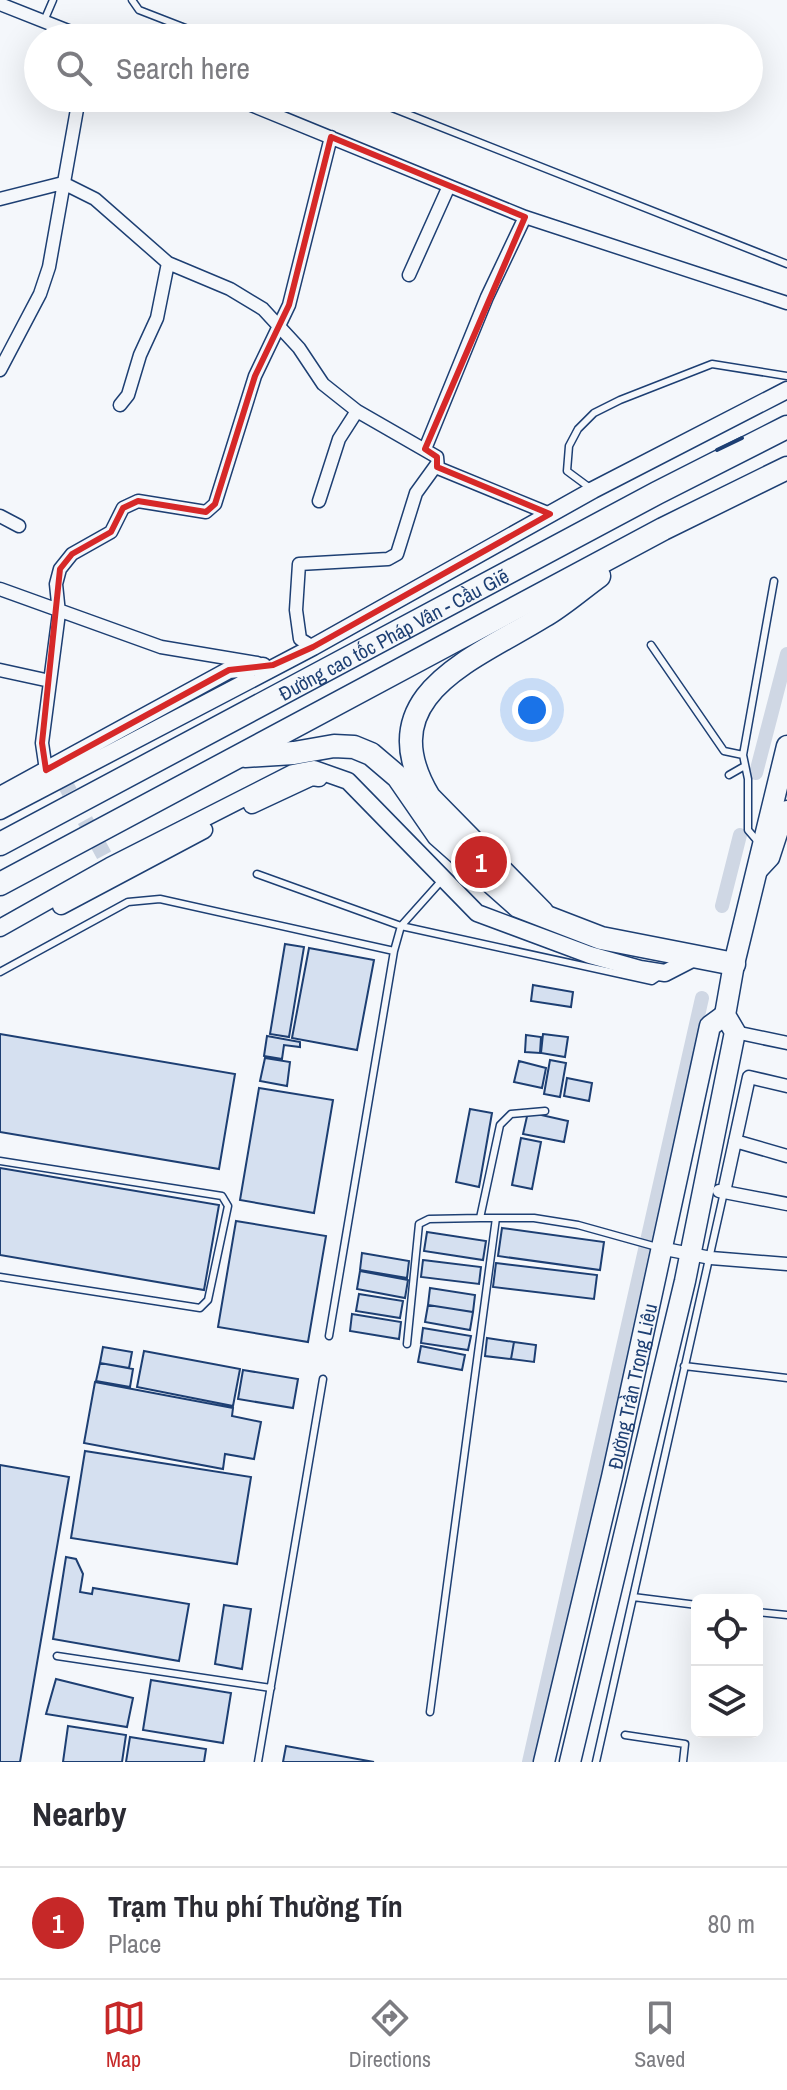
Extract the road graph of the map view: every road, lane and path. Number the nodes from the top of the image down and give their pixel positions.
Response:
1 (53, 0) edge
2 (132, 0) edge
3 (0, 4) edge
4 (44, 21) junction
5 (51, 24) edge
6 (175, 24) edge
7 (76, 112) edge
8 (269, 112) edge
9 (402, 112) edge
10 (331, 137) junction
11 (63, 183) junction
12 (449, 186) junction
13 (0, 199) edge
14 (525, 217) junction
15 (168, 263) junction
16 (787, 264) edge
17 (409, 275) dead end
18 (787, 303) edge
19 (279, 327) junction
20 (0, 370) edge
21 (787, 376) edge
22 (787, 390) edge
23 (120, 405) dead end
24 (357, 411) junction
25 (787, 427) edge
26 (425, 449) junction
27 (437, 464) junction
28 (787, 468) edge
29 (593, 490) junction
30 (319, 501) dead end
31 (550, 514) junction
32 (0, 516) edge
33 (19, 526) dead end
34 (663, 529) junction
35 (774, 581) dead end
36 (0, 589) edge
37 (59, 613) junction
38 (651, 645) dead end
39 (313, 647) junction
40 (273, 665) junction
41 (0, 670) edge
42 (50, 681) junction
43 (743, 755) junction
44 (784, 755) edge
45 (240, 756) junction
46 (743, 767) junction
47 (46, 770) junction
48 (729, 775) dead end
49 (348, 781) junction
50 (0, 795) edge
51 (787, 809) edge
52 (0, 811) edge
53 (0, 844) edge
54 (760, 844) junction
55 (257, 874) dead end
56 (753, 877) junction
57 (443, 879) junction
58 (0, 884) edge
59 (545, 917) junction
60 (401, 926) junction
61 (0, 928) edge
62 (0, 938) edge
63 (394, 951) junction
64 (698, 956) junction
65 (734, 964) junction
66 (0, 972) edge
67 (665, 973) junction
68 (730, 1024) junction
69 (787, 1043) edge
70 (787, 1086) edge
71 (545, 1111) dead end
72 (735, 1141) junction
73 (787, 1156) edge
74 (0, 1161) edge
75 (702, 1189) junction
76 (724, 1192) junction
77 (787, 1204) edge
78 (480, 1218) junction
79 (496, 1218) junction
80 (661, 1248) junction
81 (701, 1256) junction
82 (787, 1264) edge
83 (0, 1277) edge
84 (329, 1336) dead end
85 (680, 1340) junction
86 (407, 1344) dead end
87 (684, 1366) junction
88 (787, 1378) edge
89 (323, 1379) dead end
90 (615, 1576) junction
91 (637, 1578) junction
92 (633, 1597) junction
93 (691, 1604) edge
94 (763, 1613) edge
95 (787, 1615) edge
96 (57, 1656) dead end
97 (271, 1688) junction
98 (430, 1712) dead end
99 (625, 1735) dead end
100 (258, 1762) edge
101 (544, 1762) edge
102 (570, 1762) edge
103 (596, 1762) edge
104 (683, 1762) edge

1 - 4 lane
2 - 6 lane
3 - 4 street
4 - 5 street
7 - 11 street
8 - 10 street
9 - 16 lane
10 - 12 street
10 - 19 street
11 - 13 street
11 - 15 street
11 - 20 street
12 - 14 street
12 - 17 street
14 - 18 street
14 - 26 street
15 - 19 street
15 - 23 street
19 - 24 street
19 - 37 street
21 - 29 lane
22 - 29 street
24 - 26 street
24 - 30 street
25 - 53 highway, Đường cao tốc Pháp Vân - Cầu Giẽ
26 - 27 street
27 - 31 street
27 - 39 street
28 - 34 highway, Đường cao tốc Pháp Vân - Cầu Giẽ
29 - 31 street
31 - 39 street
32 - 33 street
34 - 45 highway, Đường cao tốc Pháp Vân - Cầu Giẽ
34 - 59 highway
35 - 43 lane
36 - 37 street
37 - 40 street
37 - 42 street
38 - 43 lane
39 - 40 street
40 - 47 street
40 - 52 street
41 - 42 street
42 - 47 street
43 - 46 lane
44 - 54 main road, Đường Trần Trọng Liêu
45 - 58 highway, Đường cao tốc Pháp Vân - Cầu Giẽ
45 - 59 highway
46 - 48 lane
46 - 54 lane
47 - 50 street
49 - 57 street
49 - 61 street
49 - 62 street
51 - 56 street
54 - 56 main road, Đường Trần Trọng Liêu
55 - 60 lane
56 - 65 main road, Đường Trần Trọng Liêu
57 - 60 lane
57 - 67 street
59 - 64 highway
60 - 63 lane
60 - 67 lane
63 - 66 lane
63 - 84 lane
64 - 65 highway
64 - 67 street
65 - 68 main road, Đường Trần Trọng Liêu
68 - 69 street
68 - 75 main road, Đường Trần Trọng Liêu
68 - 80 main road, Đường Trần Trọng Liêu
70 - 72 street
71 - 78 lane
72 - 73 street
72 - 76 street
74 - 83 lane
75 - 76 street
75 - 81 main road, Đường Trần Trọng Liêu
76 - 77 street
76 - 81 lane
78 - 79 lane
78 - 86 lane
79 - 80 lane
79 - 98 lane
80 - 81 street
80 - 101 main road, Đường Trần Trọng Liêu
81 - 82 street
81 - 85 main road, Đường Trần Trọng Liêu
85 - 87 lane
85 - 90 main road, Đường Trần Trọng Liêu
87 - 88 lane
87 - 91 lane
89 - 97 lane
90 - 91 lane
90 - 102 main road, Đường Trần Trọng Liêu
91 - 92 lane
92 - 93 lane
92 - 103 lane
94 - 95 lane
96 - 97 lane
97 - 100 lane
99 - 104 lane

